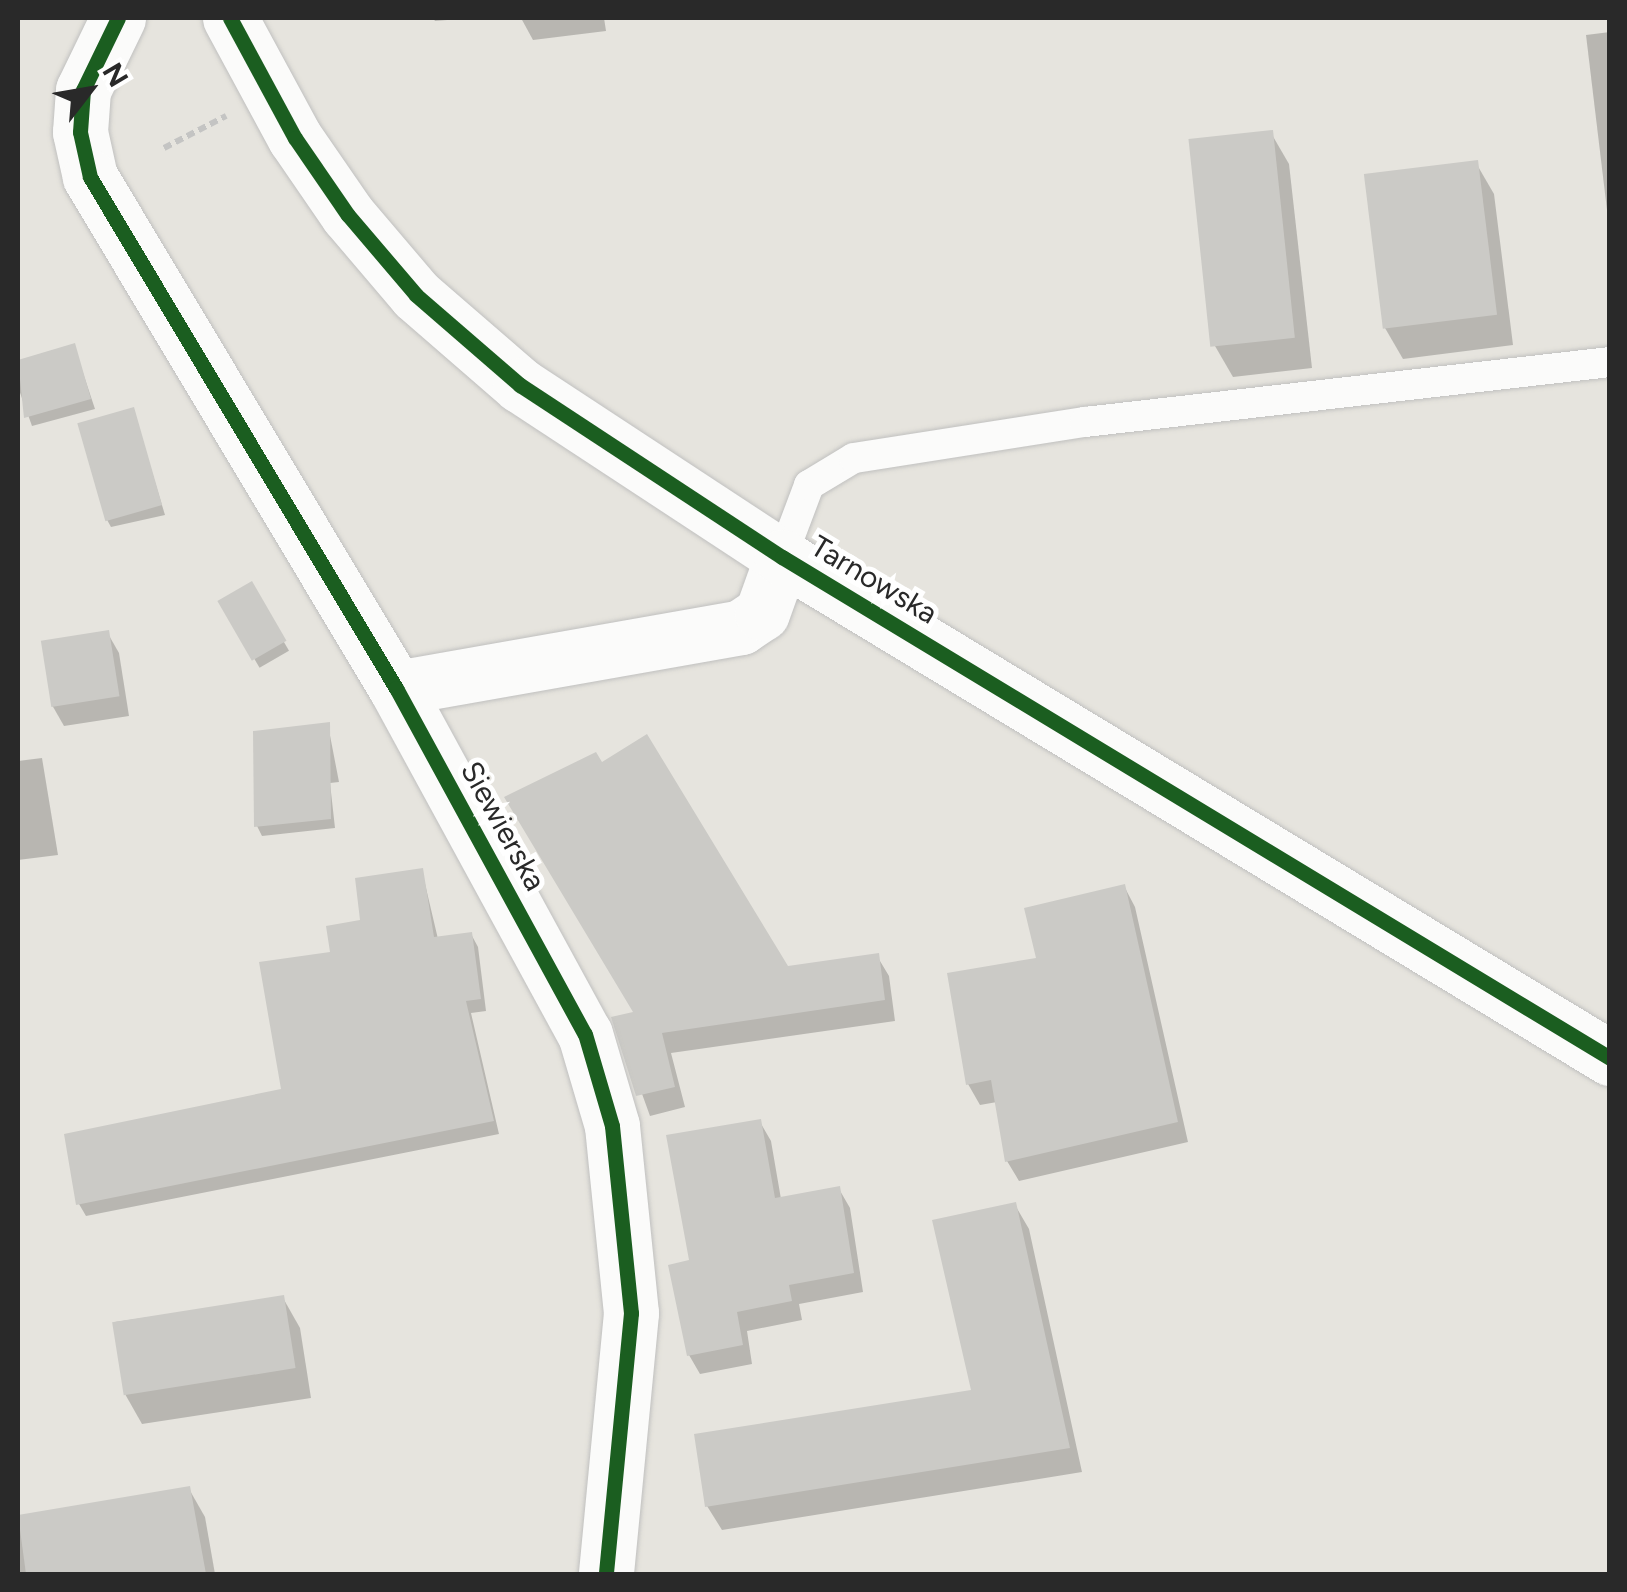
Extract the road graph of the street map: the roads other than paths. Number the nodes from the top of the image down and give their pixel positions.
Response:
1 (118, 18) edge
2 (230, 18) edge
3 (1610, 362) edge
4 (782, 557) junction
5 (396, 688) junction
6 (1610, 1058) edge
7 (606, 1574) edge

1 - 5 street, Siewierska
2 - 4 street, Tarnowska
3 - 4 lane
4 - 5 street
4 - 6 street, Tarnowska
5 - 7 street, Siewierska

